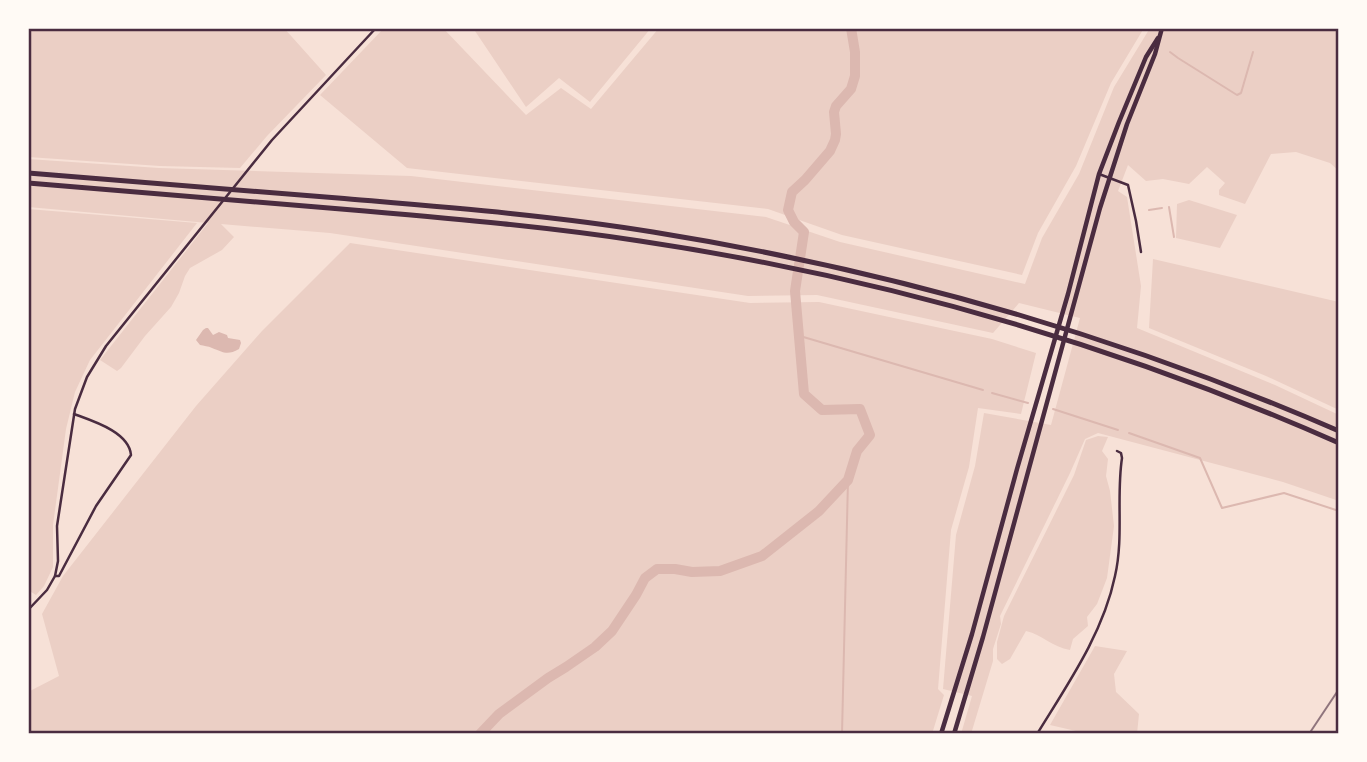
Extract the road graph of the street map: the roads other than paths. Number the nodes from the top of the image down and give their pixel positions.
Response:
1 (376, 28) edge
2 (1162, 28) edge
3 (1160, 34) junction
4 (28, 173) edge
5 (1099, 174) junction
6 (1110, 179) junction
7 (28, 183) edge
8 (1141, 252) dead end
9 (74, 414) junction
10 (1339, 431) edge
11 (1339, 443) edge
12 (1117, 451) dead end
13 (55, 576) junction
14 (28, 610) edge
15 (941, 734) edge
16 (954, 734) edge
17 (1037, 734) edge

1 - 9 street
2 - 3 main road
3 - 5 main road
3 - 6 main road
4 - 10 highway
5 - 6 street
5 - 15 main road
6 - 8 street
6 - 16 main road
7 - 11 highway
9 - 13 street
9 - 13 street
12 - 17 street
13 - 14 street

